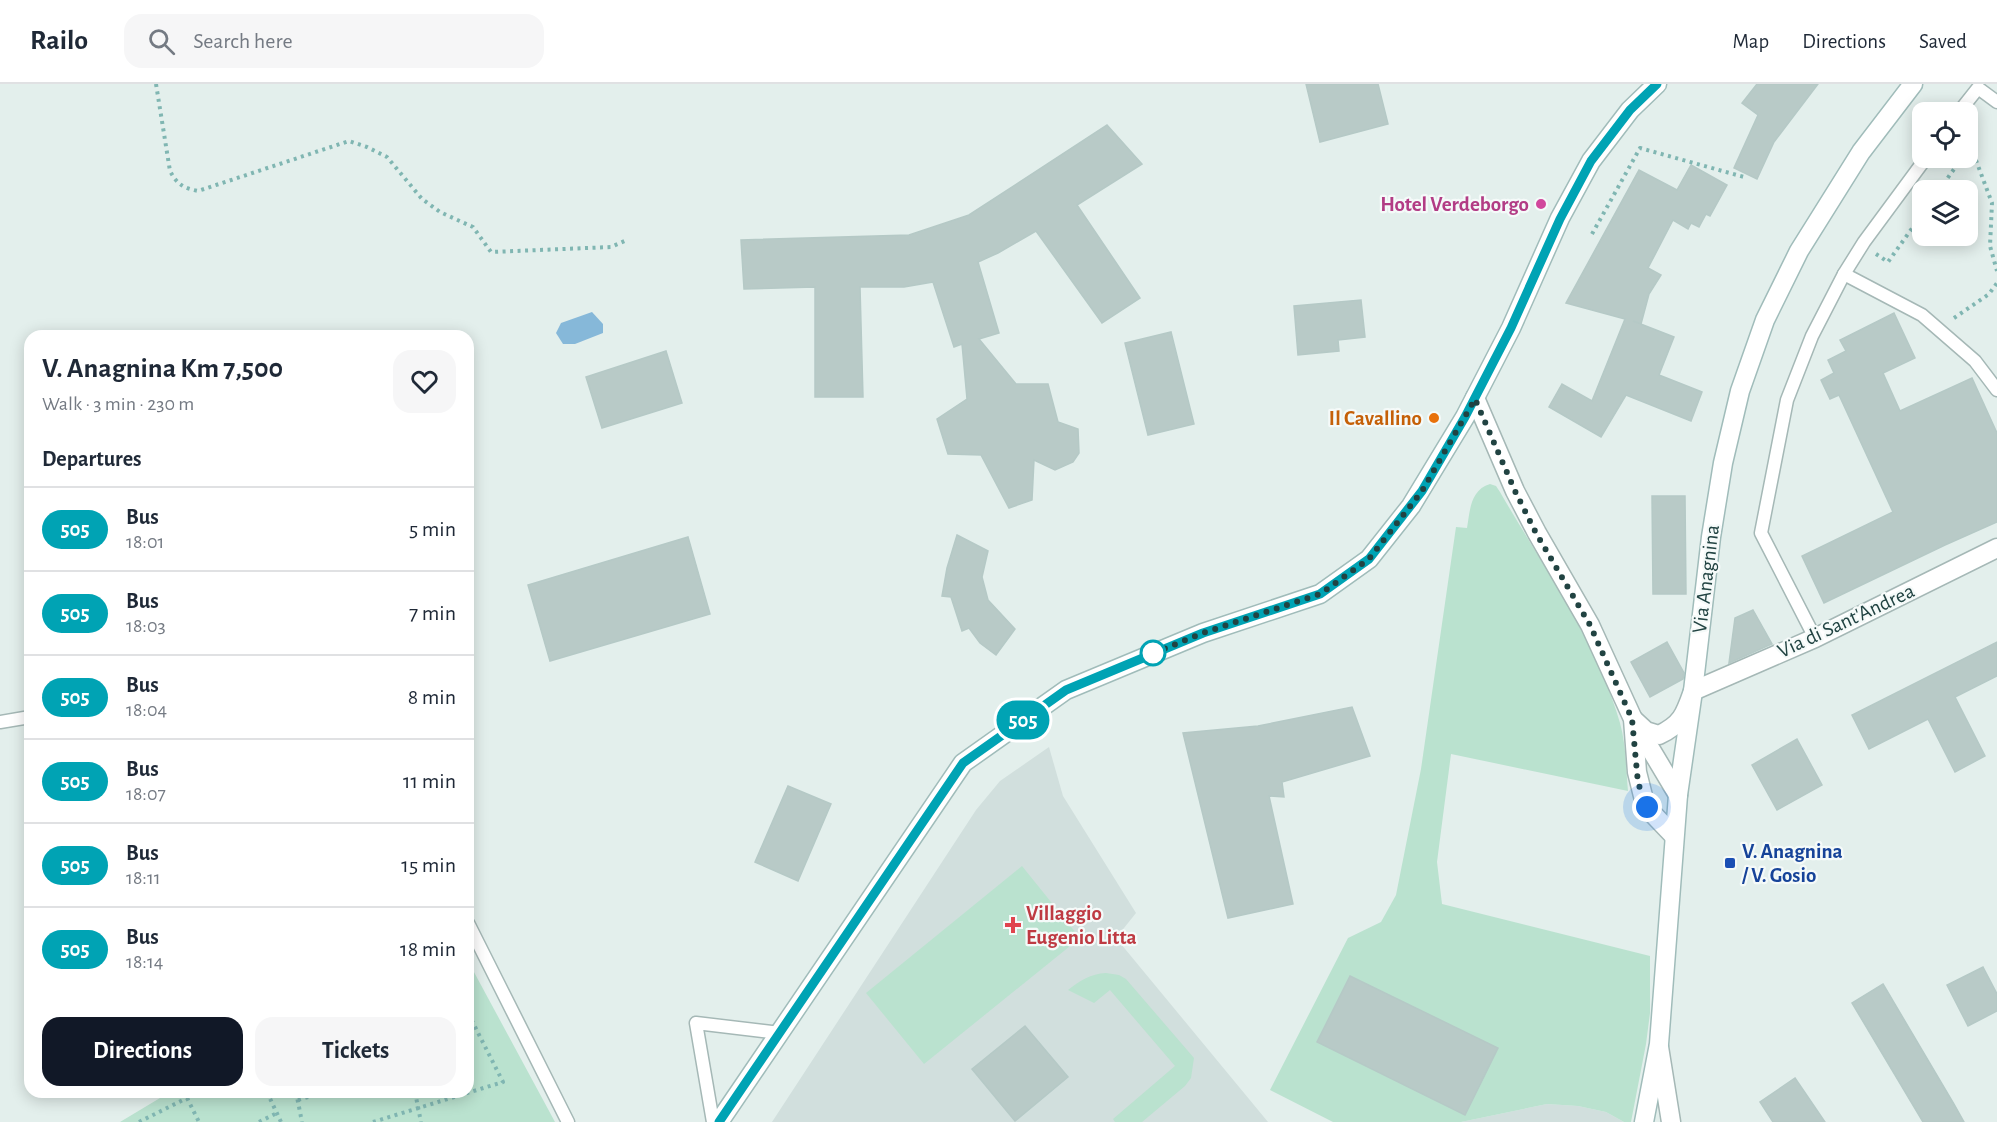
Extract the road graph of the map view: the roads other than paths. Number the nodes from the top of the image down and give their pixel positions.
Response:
1 (1913, 84) edge
2 (1648, 88) edge
3 (1966, 102) edge
4 (1997, 102) edge
5 (1919, 168) edge
6 (1849, 277) junction
7 (1997, 390) edge
8 (1475, 399) junction
9 (1997, 548) edge
10 (1815, 638) junction
11 (1694, 691) junction
12 (24, 718) edge
13 (1632, 719) junction
14 (0, 722) edge
15 (1678, 795) junction
16 (1674, 836) junction
17 (474, 935) edge
18 (780, 1033) junction
19 (1659, 1044) junction
20 (568, 1122) edge
21 (713, 1122) edge
22 (719, 1122) edge
23 (1644, 1122) edge
24 (1671, 1122) edge

1 - 11 main road, Via Anagnina
2 - 8 main road
3 - 4 lane
5 - 6 lane
6 - 7 lane
6 - 10 lane
8 - 13 main road
8 - 18 main road
9 - 10 main road, Via di Sant'Andrea
10 - 11 main road, Via di Sant'Andrea
11 - 13 main road
11 - 15 main road, Via Anagnina
12 - 14 lane
13 - 15 main road
13 - 16 main road
15 - 16 main road, Via Anagnina
16 - 19 main road, Via Anagnina
17 - 20 lane
18 - 21 lane
18 - 22 main road
19 - 23 main road, Via Anagnina
19 - 24 main road

